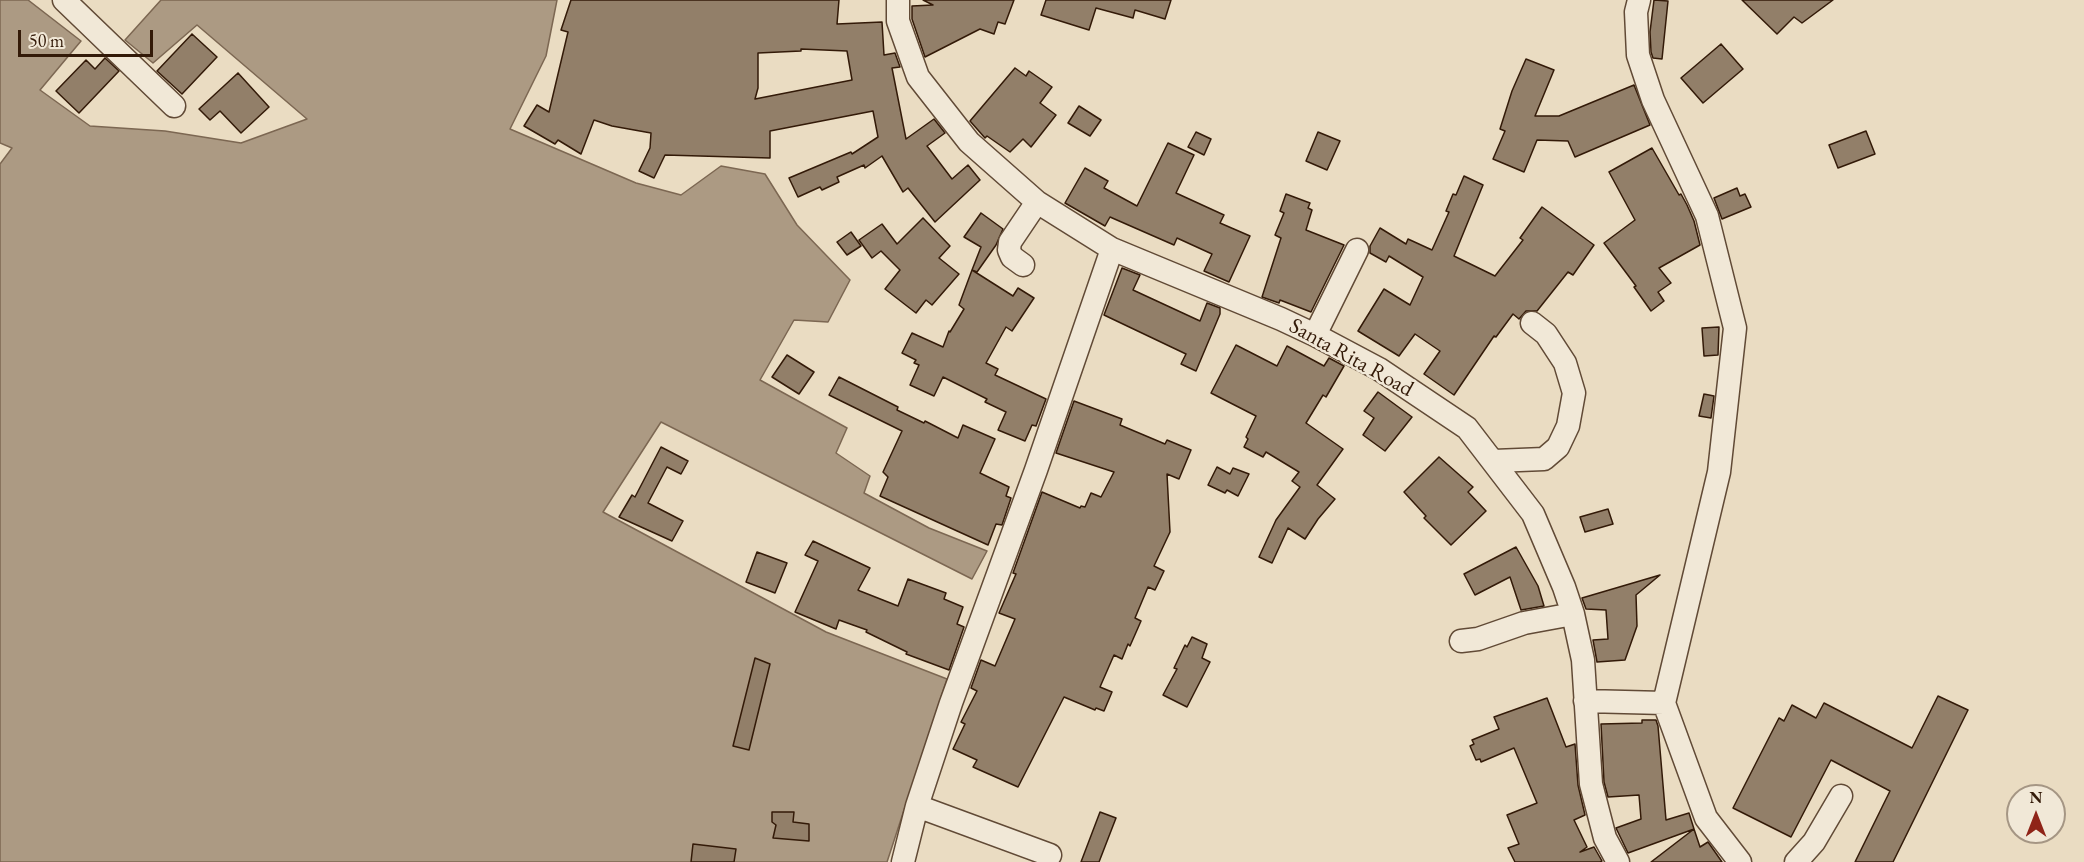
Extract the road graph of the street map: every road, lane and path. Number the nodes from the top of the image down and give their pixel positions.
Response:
1 (64, 0) edge
2 (898, 0) edge
3 (1639, 0) edge
4 (174, 106) dead end
5 (1037, 202) junction
6 (1112, 249) junction
7 (1357, 250) dead end
8 (1023, 265) dead end
9 (1532, 323) dead end
10 (1315, 335) junction
11 (1494, 461) junction
12 (1573, 614) junction
13 (1461, 641) dead end
14 (1585, 701) junction
15 (1664, 703) junction
16 (1841, 796) dead end
17 (918, 806) junction
18 (1050, 855) dead end
19 (903, 862) edge
20 (1618, 862) edge
21 (1740, 862) edge
22 (1796, 862) edge

1 - 4 street
2 - 5 street, Santa Rita Road
3 - 15 street
5 - 6 street, Santa Rita Road
5 - 8 street
6 - 10 street, Santa Rita Road
6 - 17 street
7 - 10 street
9 - 11 street
10 - 11 street, Santa Rita Road
11 - 12 street, Santa Rita Road
12 - 13 street
12 - 14 street, Santa Rita Road
14 - 15 street
14 - 20 street, Santa Rita Road
15 - 21 street
16 - 22 street
17 - 18 street
17 - 19 street

